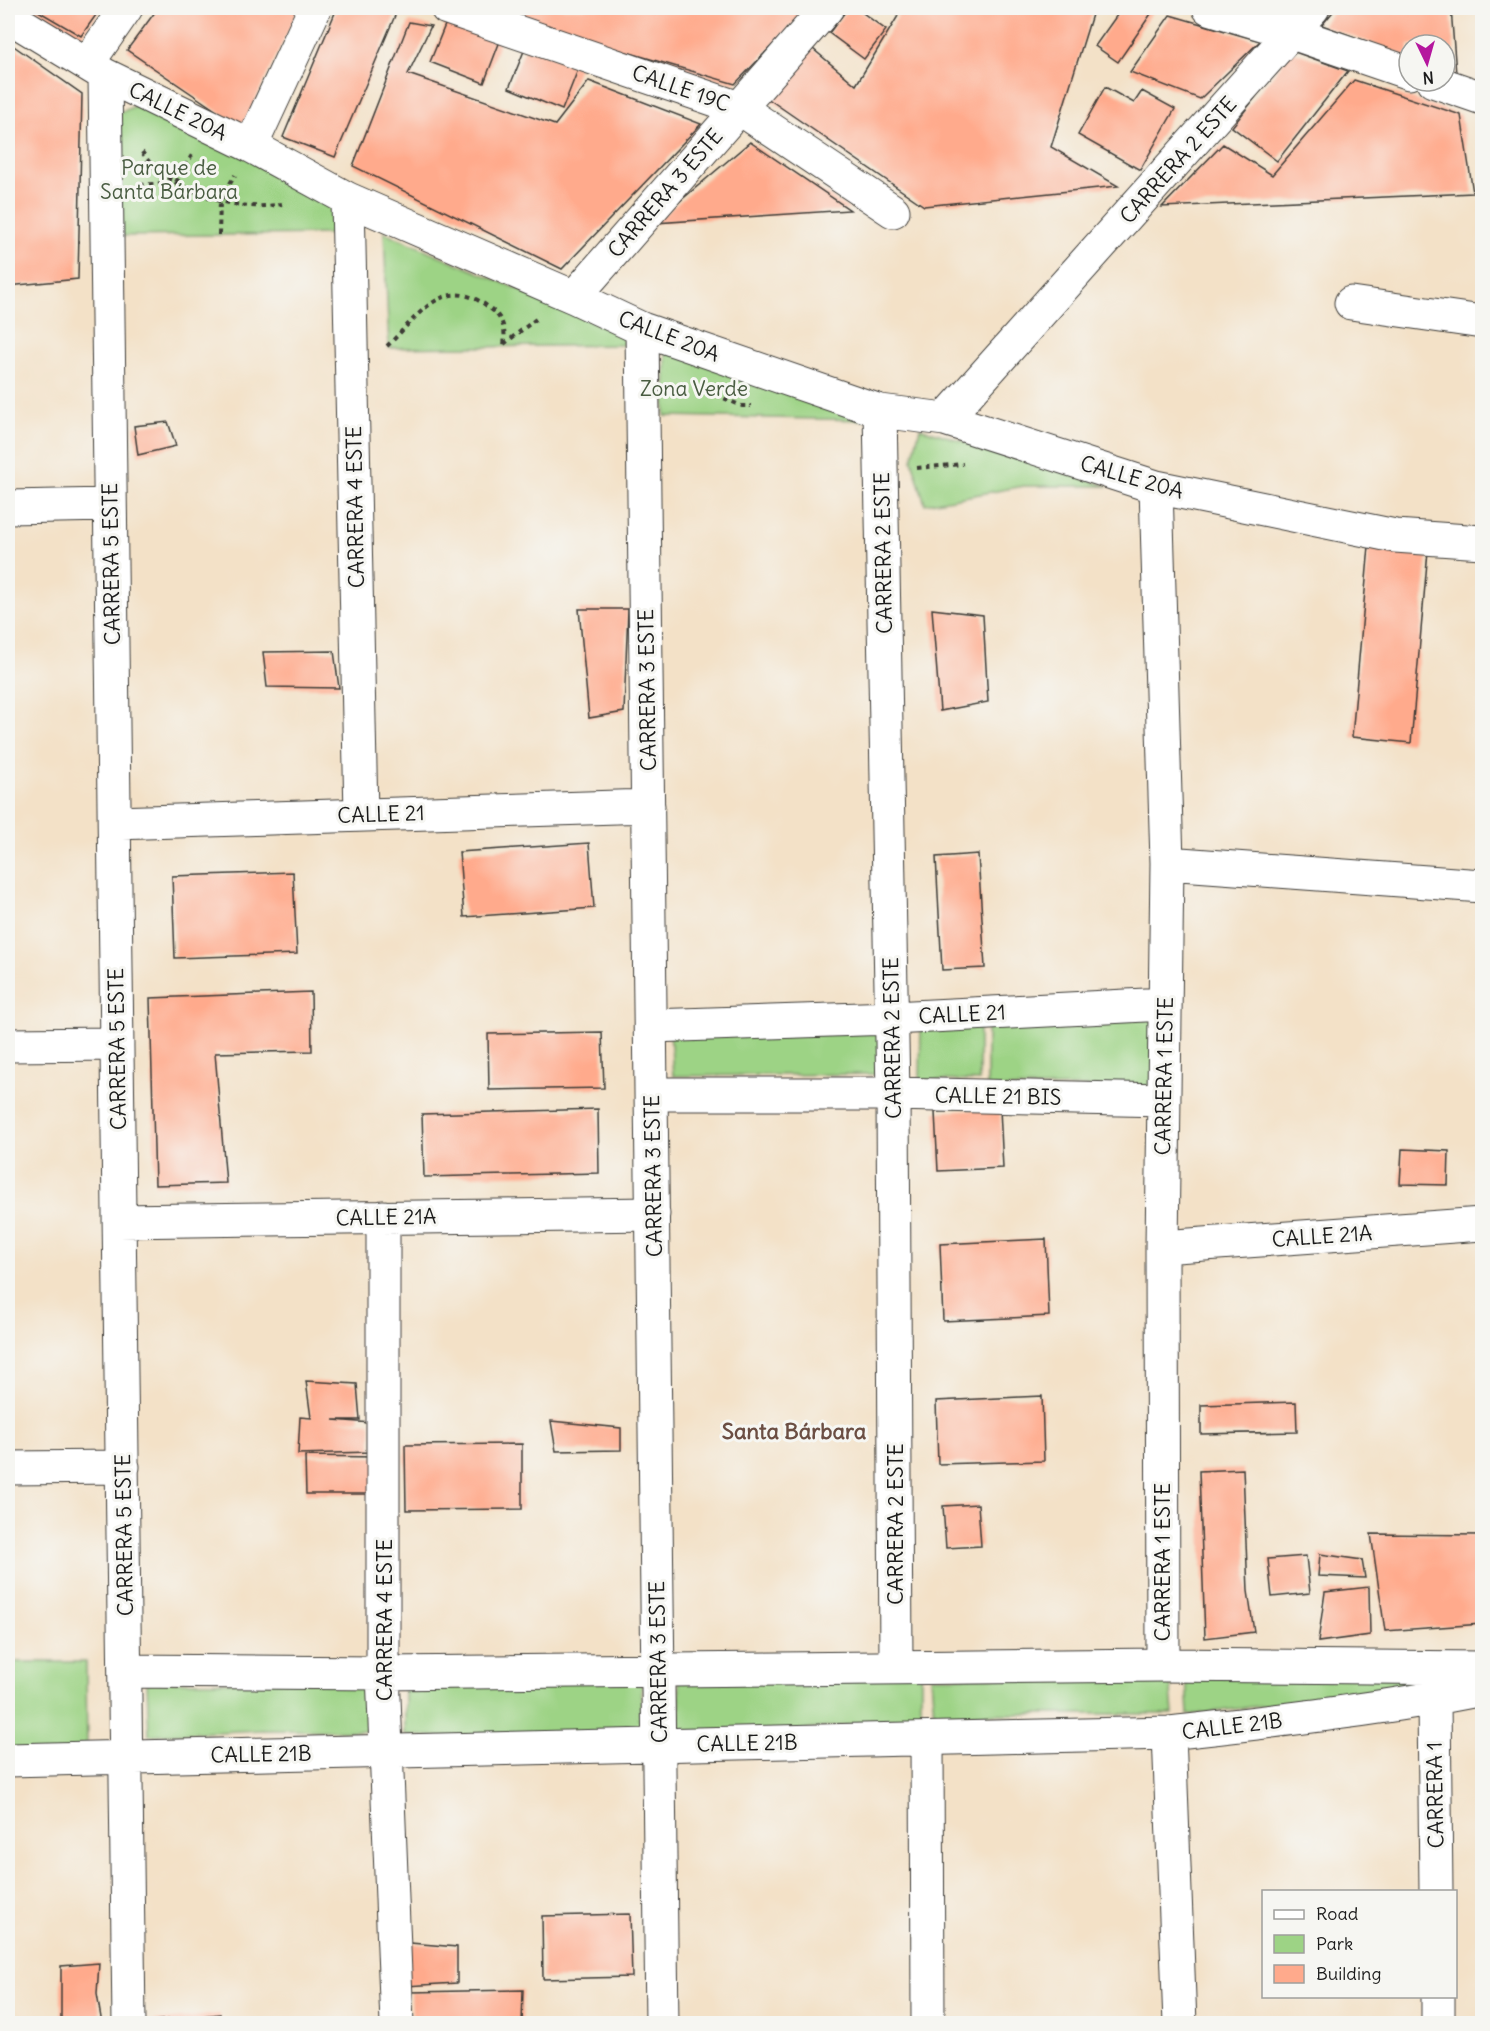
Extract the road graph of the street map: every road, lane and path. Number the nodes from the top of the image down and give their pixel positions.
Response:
1 (126, 8) edge
2 (315, 8) edge
3 (447, 8) edge
4 (827, 8) edge
5 (1209, 8) edge
6 (1313, 8) edge
7 (8, 16) edge
8 (1292, 33) junction
9 (1397, 69) edge
10 (96, 70) junction
11 (1457, 90) edge
12 (1482, 98) edge
13 (739, 108) junction
14 (251, 146) junction
15 (139, 148) dead end
16 (342, 195) junction
17 (220, 201) junction
18 (893, 211) dead end
19 (219, 235) dead end
20 (574, 297) junction
21 (1351, 303) dead end
22 (1482, 322) edge
23 (642, 329) junction
24 (504, 346) dead end
25 (352, 380) junction
26 (880, 411) junction
27 (945, 419) junction
28 (1156, 488) junction
29 (110, 505) junction
30 (8, 507) edge
31 (1482, 542) edge
32 (648, 806) junction
33 (361, 815) junction
34 (115, 823) junction
35 (1167, 863) junction
36 (1482, 886) edge
37 (1165, 1004) junction
38 (892, 1018) junction
39 (651, 1026) junction
40 (117, 1044) junction
41 (8, 1045) edge
42 (652, 1094) junction
43 (893, 1094) junction
44 (1164, 1100) junction
45 (653, 1214) junction
46 (382, 1217) junction
47 (120, 1221) junction
48 (1482, 1224) edge
49 (1162, 1247) junction
50 (123, 1467) junction
51 (8, 1468) edge
52 (1163, 1665) junction
53 (896, 1666) junction
54 (1482, 1668) edge
55 (658, 1670) junction
56 (125, 1671) junction
57 (383, 1673) junction
58 (1482, 1689) edge
59 (1434, 1699) junction
60 (1169, 1733) junction
61 (927, 1738) junction
62 (659, 1745) junction
63 (386, 1751) junction
64 (126, 1757) junction
65 (8, 1760) edge
66 (1436, 1890) edge
67 (1438, 1998) edge
68 (129, 2024) edge
69 (397, 2024) edge
70 (662, 2024) edge
71 (928, 2024) edge
72 (1180, 2024) edge
73 (1438, 2024) edge

1 - 10 street
2 - 14 street
3 - 13 street, CALLE 19C
4 - 13 street, CARRERA 3 ESTE
5 - 8 street
6 - 8 street, CARRERA 2 ESTE
7 - 10 street, CALLE 20A
8 - 9 street
8 - 27 street, CARRERA 2 ESTE
10 - 14 street, CALLE 20A
10 - 29 street, CARRERA 5 ESTE
11 - 12 street
13 - 18 street, CALLE 19C
13 - 20 street, CARRERA 3 ESTE
14 - 16 street, CALLE 20A
15 - 17 path
16 - 17 path
16 - 20 street, CALLE 20A
16 - 25 street, CARRERA 4 ESTE
17 - 19 path
20 - 23 street, CALLE 20A
21 - 22 street
23 - 26 street, CALLE 20A
23 - 32 street, CARRERA 3 ESTE
24 - 25 path
25 - 33 street, CARRERA 4 ESTE
26 - 27 street, CALLE 20A
26 - 38 street, CARRERA 2 ESTE
27 - 28 street, CALLE 20A
28 - 31 street, CALLE 20A
28 - 35 street, CARRERA 1 ESTE
29 - 30 street
29 - 34 street, CARRERA 5 ESTE
32 - 33 street, CALLE 21
32 - 39 street, CARRERA 3 ESTE
33 - 34 street, CALLE 21
34 - 40 street, CARRERA 5 ESTE
35 - 36 street
35 - 37 street, CARRERA 1 ESTE
37 - 38 street, CALLE 21
37 - 44 street, CARRERA 1 ESTE
38 - 39 street, CALLE 21
38 - 43 street, CARRERA 2 ESTE
39 - 42 street, CARRERA 3 ESTE
40 - 41 street
40 - 47 street, CARRERA 5 ESTE
42 - 43 street, CALLE 21 BIS
42 - 45 street, CARRERA 3 ESTE
43 - 44 street, CALLE 21 BIS
43 - 53 street, CARRERA 2 ESTE
44 - 49 street, CARRERA 1 ESTE
45 - 46 street, CALLE 21A
45 - 55 street, CARRERA 3 ESTE
46 - 47 street, CALLE 21A
46 - 57 street, CARRERA 4 ESTE
47 - 50 street, CARRERA 5 ESTE
48 - 49 street, CALLE 21A
49 - 52 street, CARRERA 1 ESTE
50 - 51 street
50 - 56 street, CARRERA 5 ESTE
52 - 53 street
52 - 54 street
53 - 55 street
55 - 57 street
55 - 62 street, CARRERA 3 ESTE
56 - 57 street
56 - 64 street, CARRERA 5 ESTE
57 - 63 street, CARRERA 4 ESTE
58 - 59 street, CALLE 21B
59 - 60 street, CALLE 21B
59 - 66 street, CARRERA 1
60 - 61 street, CALLE 21B
60 - 72 street
61 - 62 street, CALLE 21B
61 - 71 street
62 - 63 street, CALLE 21B
62 - 70 street, CARRERA 3 ESTE
63 - 64 street, CALLE 21B
63 - 69 street, CARRERA 4 ESTE
64 - 65 street, CALLE 21B
64 - 68 street, CARRERA 5 ESTE
67 - 73 street

